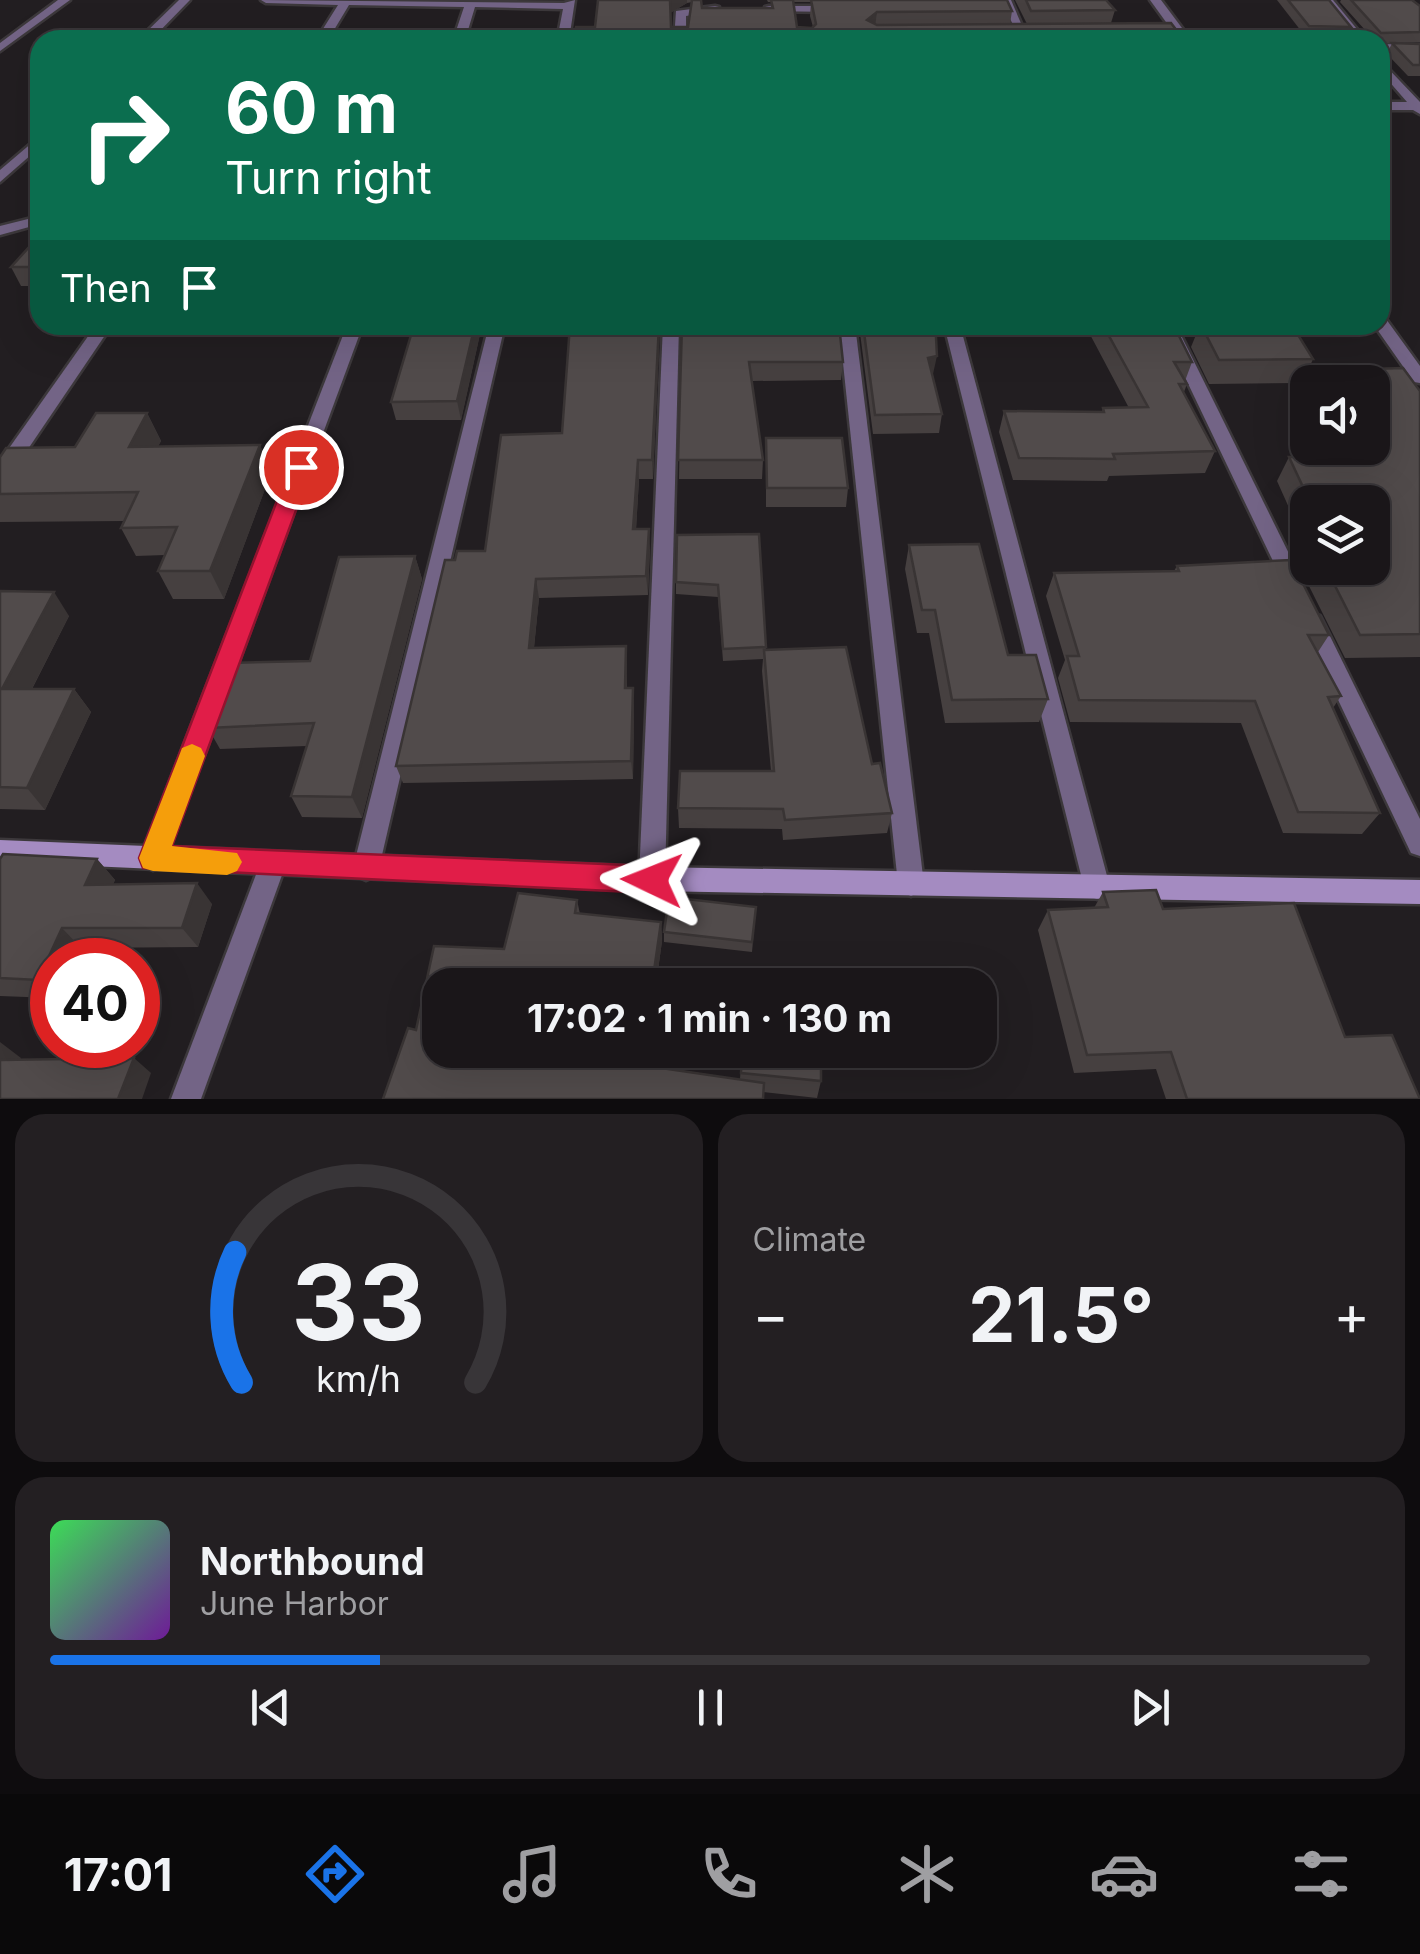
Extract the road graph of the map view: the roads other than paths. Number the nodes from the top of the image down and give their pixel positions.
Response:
1 (65, 0) edge
2 (185, 0) edge
3 (266, 0) edge
4 (1006, 0) edge
5 (1155, 0) edge
6 (1327, 0) edge
7 (345, 2) edge
8 (570, 3) edge
9 (471, 4) junction
10 (707, 4) edge
11 (730, 9) edge
12 (747, 9) edge
13 (800, 9) junction
14 (851, 9) edge
15 (802, 24) edge
16 (154, 30) edge
17 (328, 30) edge
18 (462, 30) edge
19 (565, 30) edge
20 (680, 30) edge
21 (1021, 30) edge
22 (1178, 30) edge
23 (1352, 30) edge
24 (1390, 47) edge
25 (0, 48) edge
26 (1420, 48) edge
27 (1390, 75) edge
28 (1390, 107) edge
29 (1419, 108) edge
30 (30, 150) edge
31 (0, 178) edge
32 (30, 222) edge
33 (0, 230) edge
34 (97, 335) edge
35 (350, 335) edge
36 (495, 335) edge
37 (672, 335) edge
38 (848, 335) edge
39 (955, 335) edge
40 (1173, 335) edge
41 (1389, 335) edge
42 (1420, 378) edge
43 (0, 475) edge
44 (1420, 845) edge
45 (2, 855) edge
46 (153, 858) junction
47 (273, 864) junction
48 (366, 868) junction
49 (652, 880) junction
50 (911, 884) junction
51 (1098, 887) junction
52 (1420, 892) edge
53 (186, 1099) edge

1 - 25 street
2 - 16 street
3 - 7 street
4 - 21 street
5 - 22 street
6 - 23 street
7 - 9 street
7 - 17 street
8 - 9 street
8 - 19 street
9 - 18 street
10 - 11 street
10 - 20 street
12 - 13 street
13 - 14 street
13 - 15 street
24 - 26 street
27 - 29 street
28 - 29 street
30 - 31 street
32 - 33 street
34 - 43 street
35 - 46 street
36 - 48 street
37 - 49 street
38 - 50 street
39 - 51 street
40 - 44 street
41 - 42 street
45 - 46 street
46 - 47 street
47 - 48 street
47 - 53 street
48 - 49 street
49 - 50 street
50 - 51 street
51 - 52 street

